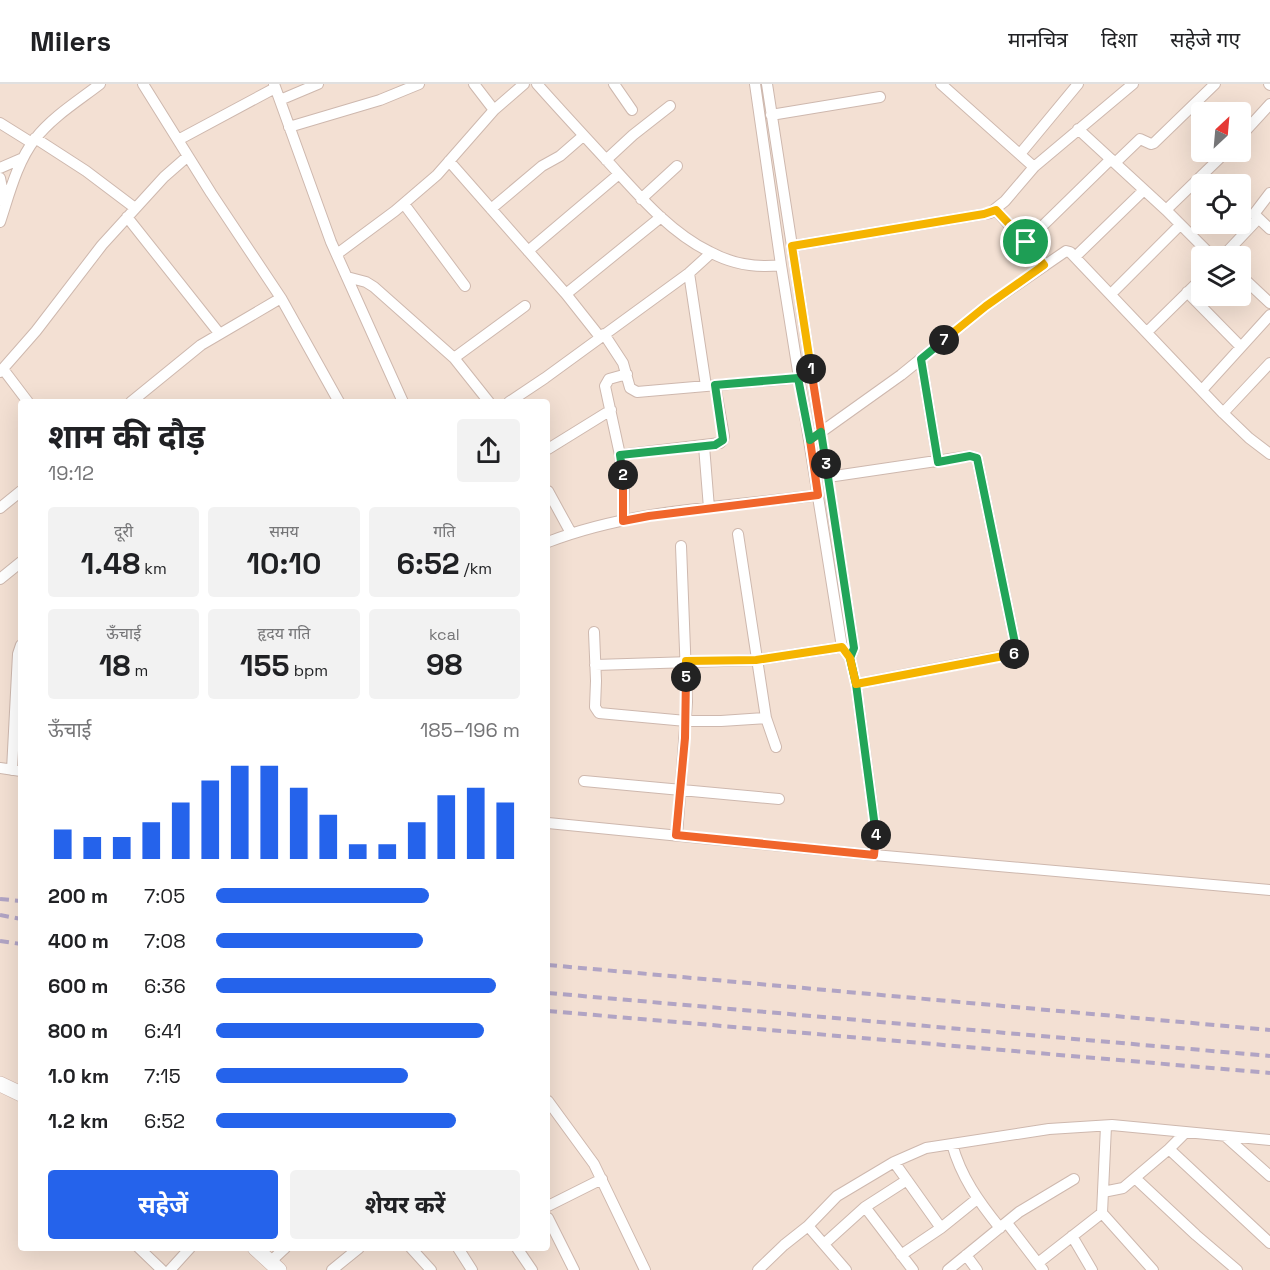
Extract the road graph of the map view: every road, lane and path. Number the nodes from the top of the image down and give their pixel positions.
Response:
1 (100, 84) edge
2 (143, 84) edge
3 (318, 84) edge
4 (419, 84) edge
5 (474, 84) edge
6 (524, 84) edge
7 (537, 84) edge
8 (614, 84) edge
9 (755, 84) edge
10 (766, 84) edge
11 (941, 84) edge
12 (1078, 84) edge
13 (1133, 84) edge
14 (1215, 84) edge
15 (274, 86) edge
16 (880, 97) dead end
17 (280, 100) junction
18 (1270, 104) edge
19 (670, 106) dead end
20 (494, 110) junction
21 (632, 110) dead end
22 (771, 115) junction
23 (0, 123) edge
24 (1251, 125) edge
25 (290, 127) junction
26 (1078, 129) junction
27 (583, 136) junction
28 (178, 140) junction
29 (34, 141) junction
30 (1020, 154) junction
31 (188, 156) junction
32 (23, 158) junction
33 (606, 160) junction
34 (449, 161) junction
35 (1113, 161) junction
36 (1216, 162) edge
37 (677, 166) dead end
38 (1034, 167) junction
39 (0, 168) edge
40 (619, 174) junction
41 (0, 178) edge
42 (1144, 190) junction
43 (1270, 193) edge
44 (641, 199) junction
45 (404, 204) junction
46 (5, 207) junction
47 (135, 208) junction
48 (491, 209) junction
49 (996, 210) junction
50 (1166, 210) junction
51 (127, 217) junction
52 (661, 217) junction
53 (1258, 219) junction
54 (0, 222) edge
55 (1180, 225) junction
56 (1270, 229) edge
57 (1026, 242) junction
58 (792, 246) junction
59 (1202, 246) edge
60 (1232, 246) edge
61 (528, 251) junction
62 (711, 253) junction
63 (337, 254) junction
64 (1075, 257) junction
65 (781, 265) junction
66 (1044, 265) junction
67 (688, 273) junction
68 (347, 277) junction
69 (1251, 285) edge
70 (465, 286) dead end
71 (1191, 288) edge
72 (1187, 292) junction
73 (566, 294) junction
74 (1111, 294) junction
75 (281, 298) junction
76 (1270, 303) edge
77 (525, 306) dead end
78 (1270, 315) edge
79 (1147, 332) junction
80 (219, 333) junction
81 (602, 335) junction
82 (1241, 346) junction
83 (454, 358) junction
84 (921, 359) junction
85 (1270, 363) edge
86 (2, 371) edge
87 (627, 374) junction
88 (798, 378) junction
89 (710, 386) junction
90 (1202, 390) junction
91 (25, 399) edge
92 (135, 399) edge
93 (337, 399) edge
94 (402, 399) edge
95 (487, 399) edge
96 (514, 399) edge
97 (611, 410) junction
98 (1223, 413) junction
99 (821, 432) junction
100 (810, 440) junction
101 (704, 446) junction
102 (550, 448) edge
103 (1270, 454) edge
104 (620, 455) junction
105 (938, 462) junction
106 (828, 477) junction
107 (18, 493) edge
108 (550, 495) edge
109 (818, 495) junction
110 (0, 508) edge
111 (709, 508) junction
112 (623, 521) junction
113 (571, 533) junction
114 (738, 534) dead end
115 (550, 541) edge
116 (681, 546) dead end
117 (18, 564) edge
118 (0, 579) edge
119 (594, 632) dead end
120 (842, 647) junction
121 (18, 654) edge
122 (850, 658) junction
123 (756, 660) junction
124 (686, 661) junction
125 (595, 664) junction
126 (856, 684) junction
127 (766, 718) junction
128 (686, 721) junction
129 (776, 747) dead end
130 (0, 768) edge
131 (16, 771) edge
132 (584, 781) dead end
133 (680, 789) junction
134 (779, 799) dead end
135 (550, 823) edge
136 (676, 835) junction
137 (874, 855) junction
138 (1270, 890) edge
139 (0, 1084) edge
140 (18, 1093) edge
141 (550, 1104) edge
142 (1106, 1126) junction
143 (1185, 1132) junction
144 (1225, 1136) junction
145 (1270, 1140) edge
146 (952, 1144) junction
147 (1169, 1149) junction
148 (894, 1162) junction
149 (1270, 1176) edge
150 (1136, 1178) junction
151 (602, 1179) junction
152 (1074, 1179) dead end
153 (907, 1180) junction
154 (1103, 1192) junction
155 (977, 1199) junction
156 (550, 1205) edge
157 (865, 1207) junction
158 (1102, 1213) junction
159 (550, 1222) edge
160 (1003, 1225) junction
161 (808, 1226) junction
162 (941, 1228) junction
163 (1072, 1236) junction
164 (1270, 1243) edge
165 (824, 1244) junction
166 (141, 1251) edge
167 (187, 1251) edge
168 (258, 1251) edge
169 (283, 1251) edge
170 (355, 1251) edge
171 (414, 1251) edge
172 (460, 1251) edge
173 (519, 1251) edge
174 (901, 1255) junction
175 (966, 1256) junction
176 (274, 1266) edge
177 (1040, 1266) edge
178 (643, 1269) edge
179 (162, 1270) edge
180 (170, 1270) edge
181 (332, 1270) edge
182 (431, 1270) edge
183 (472, 1270) edge
184 (532, 1270) edge
185 (574, 1270) edge
186 (758, 1270) edge
187 (846, 1270) edge
188 (913, 1270) edge
189 (948, 1270) edge
190 (976, 1270) edge
191 (1092, 1270) edge
192 (1153, 1270) edge
193 (1238, 1270) edge

1 - 29 street
2 - 28 street
3 - 17 street
4 - 25 street
5 - 20 street
6 - 20 street
7 - 27 street
8 - 21 street
9 - 65 street
10 - 22 street
11 - 30 street
12 - 30 street
13 - 26 street
14 - 35 street
15 - 17 street
15 - 28 street
16 - 22 street
17 - 25 street
18 - 24 street
19 - 33 street
20 - 34 street
22 - 58 street
23 - 29 street
25 - 63 street
26 - 35 street
26 - 38 street
27 - 33 street
27 - 48 street
28 - 31 street
29 - 32 street
29 - 47 street
30 - 38 street
31 - 47 street
31 - 75 street
32 - 39 street
32 - 46 street
33 - 40 street
34 - 45 street
34 - 48 street
35 - 42 street
35 - 57 street
36 - 50 street
37 - 44 street
38 - 49 street
40 - 44 street
40 - 61 street
41 - 46 street
42 - 50 street
42 - 64 street
43 - 53 street
44 - 52 street
45 - 63 street
45 - 70 street
46 - 54 street
47 - 51 street
48 - 61 street
49 - 57 street
49 - 58 street
50 - 55 street
51 - 80 street
51 - 86 street
52 - 62 street
52 - 73 street
53 - 56 street
53 - 60 street
55 - 59 street
55 - 74 street
57 - 66 street
58 - 99 street
61 - 73 street
62 - 65 street
62 - 67 street
63 - 68 street
64 - 66 street
64 - 74 street
65 - 88 street
66 - 84 street
67 - 81 street
67 - 89 street
68 - 83 street
68 - 94 street
69 - 76 street
71 - 72 street
72 - 79 street
72 - 82 street
73 - 81 street
74 - 79 street
75 - 80 street
75 - 93 street
77 - 83 street
78 - 82 street
79 - 90 street
80 - 92 street
81 - 87 street
81 - 96 street
82 - 90 street
83 - 95 street
84 - 99 street
84 - 105 street
85 - 98 street
86 - 91 street
87 - 89 street
87 - 97 street
88 - 89 street
88 - 100 street
89 - 101 street
90 - 98 street
97 - 102 street
97 - 104 street
98 - 103 street
99 - 100 street
99 - 106 street
100 - 109 street
101 - 104 street
101 - 111 street
104 - 112 street
105 - 106 street
105 - 126 street
106 - 122 street
107 - 110 street
108 - 113 street
109 - 111 street
109 - 120 street
111 - 112 street
112 - 113 street
113 - 115 street
114 - 123 street
116 - 124 street
117 - 118 street
119 - 125 street
120 - 122 street
120 - 123 street
121 - 131 street
122 - 126 street
123 - 124 street
123 - 127 street
124 - 125 street
124 - 128 street
125 - 128 street
126 - 137 street
127 - 128 street
127 - 129 street
128 - 133 street
130 - 131 street
132 - 133 street
133 - 134 street
133 - 136 street
135 - 136 street
136 - 137 street
137 - 138 street
139 - 140 street
141 - 151 street
142 - 143 street
142 - 146 street
142 - 154 street
143 - 144 street
143 - 147 street
144 - 145 street
144 - 149 street
146 - 148 street
146 - 155 street
147 - 150 street
147 - 164 street
148 - 153 street
148 - 161 street
150 - 154 street
150 - 193 street
151 - 156 street
151 - 178 street
152 - 160 street
153 - 157 street
153 - 162 street
154 - 158 street
155 - 160 street
155 - 162 street
157 - 165 street
157 - 174 street
158 - 163 street
158 - 192 street
159 - 185 street
160 - 175 street
160 - 177 street
161 - 165 street
161 - 186 street
162 - 174 street
163 - 177 street
163 - 191 street
165 - 187 street
166 - 179 street
167 - 180 street
168 - 176 street
169 - 176 street
170 - 181 street
171 - 182 street
172 - 183 street
173 - 184 street
174 - 188 street
175 - 189 street
175 - 190 street

